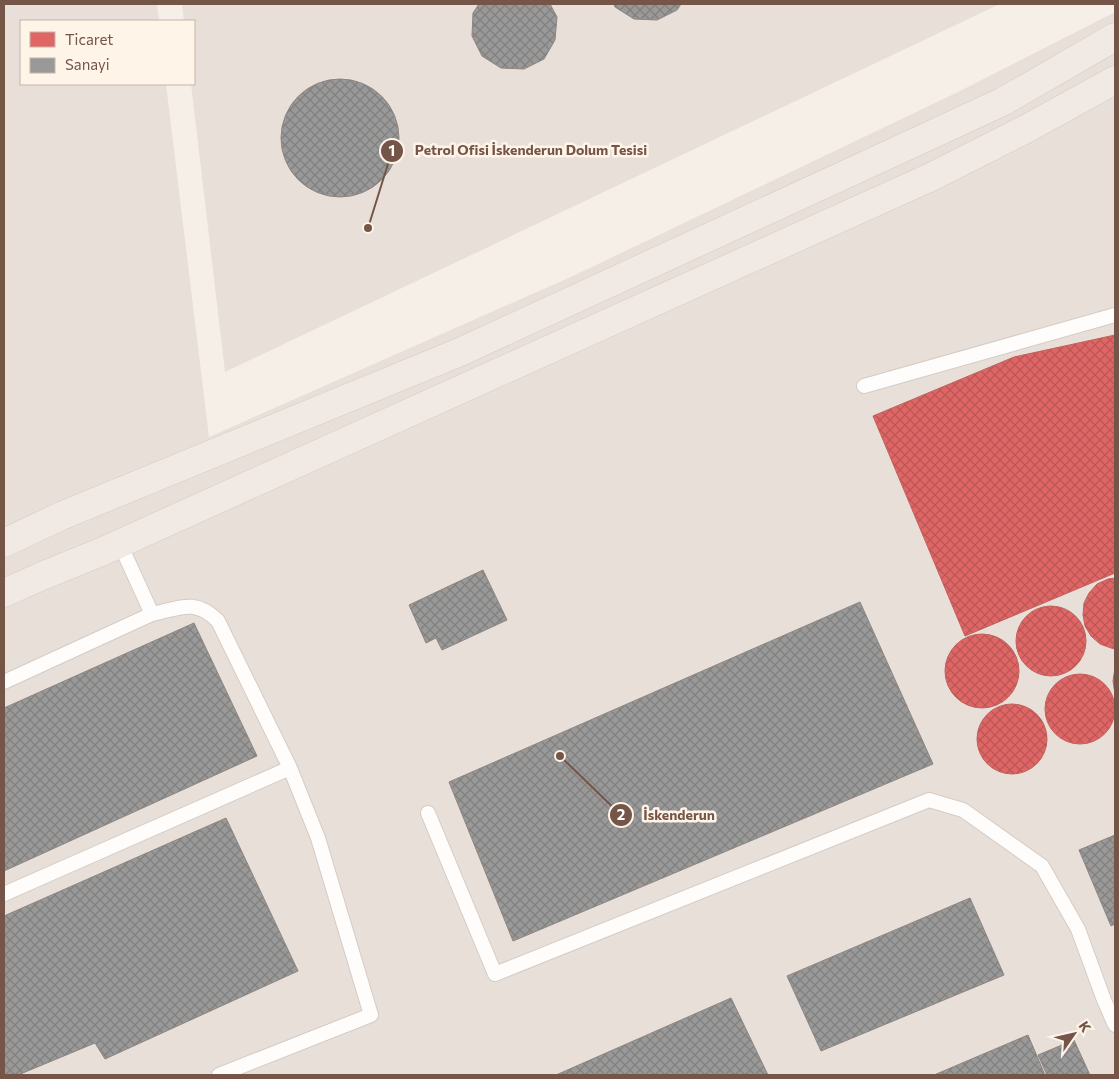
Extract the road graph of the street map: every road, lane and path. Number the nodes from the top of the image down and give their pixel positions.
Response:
1 (1115, 37) edge
2 (1115, 80) edge
3 (1115, 315) edge
4 (864, 386) dead end
5 (61, 516) junction
6 (4, 534) edge
7 (4, 543) edge
8 (110, 548) junction
9 (4, 593) edge
10 (4, 612) edge
11 (152, 614) junction
12 (4, 682) edge
13 (290, 768) junction
14 (428, 813) dead end
15 (4, 894) edge
16 (1115, 1025) edge
17 (219, 1075) edge

1 - 5 highway
2 - 8 highway
3 - 4 lane
5 - 6 highway
5 - 7 highway
8 - 9 highway
8 - 10 highway
8 - 11 lane
11 - 12 lane
11 - 13 lane
13 - 15 lane
13 - 17 lane
14 - 16 lane

